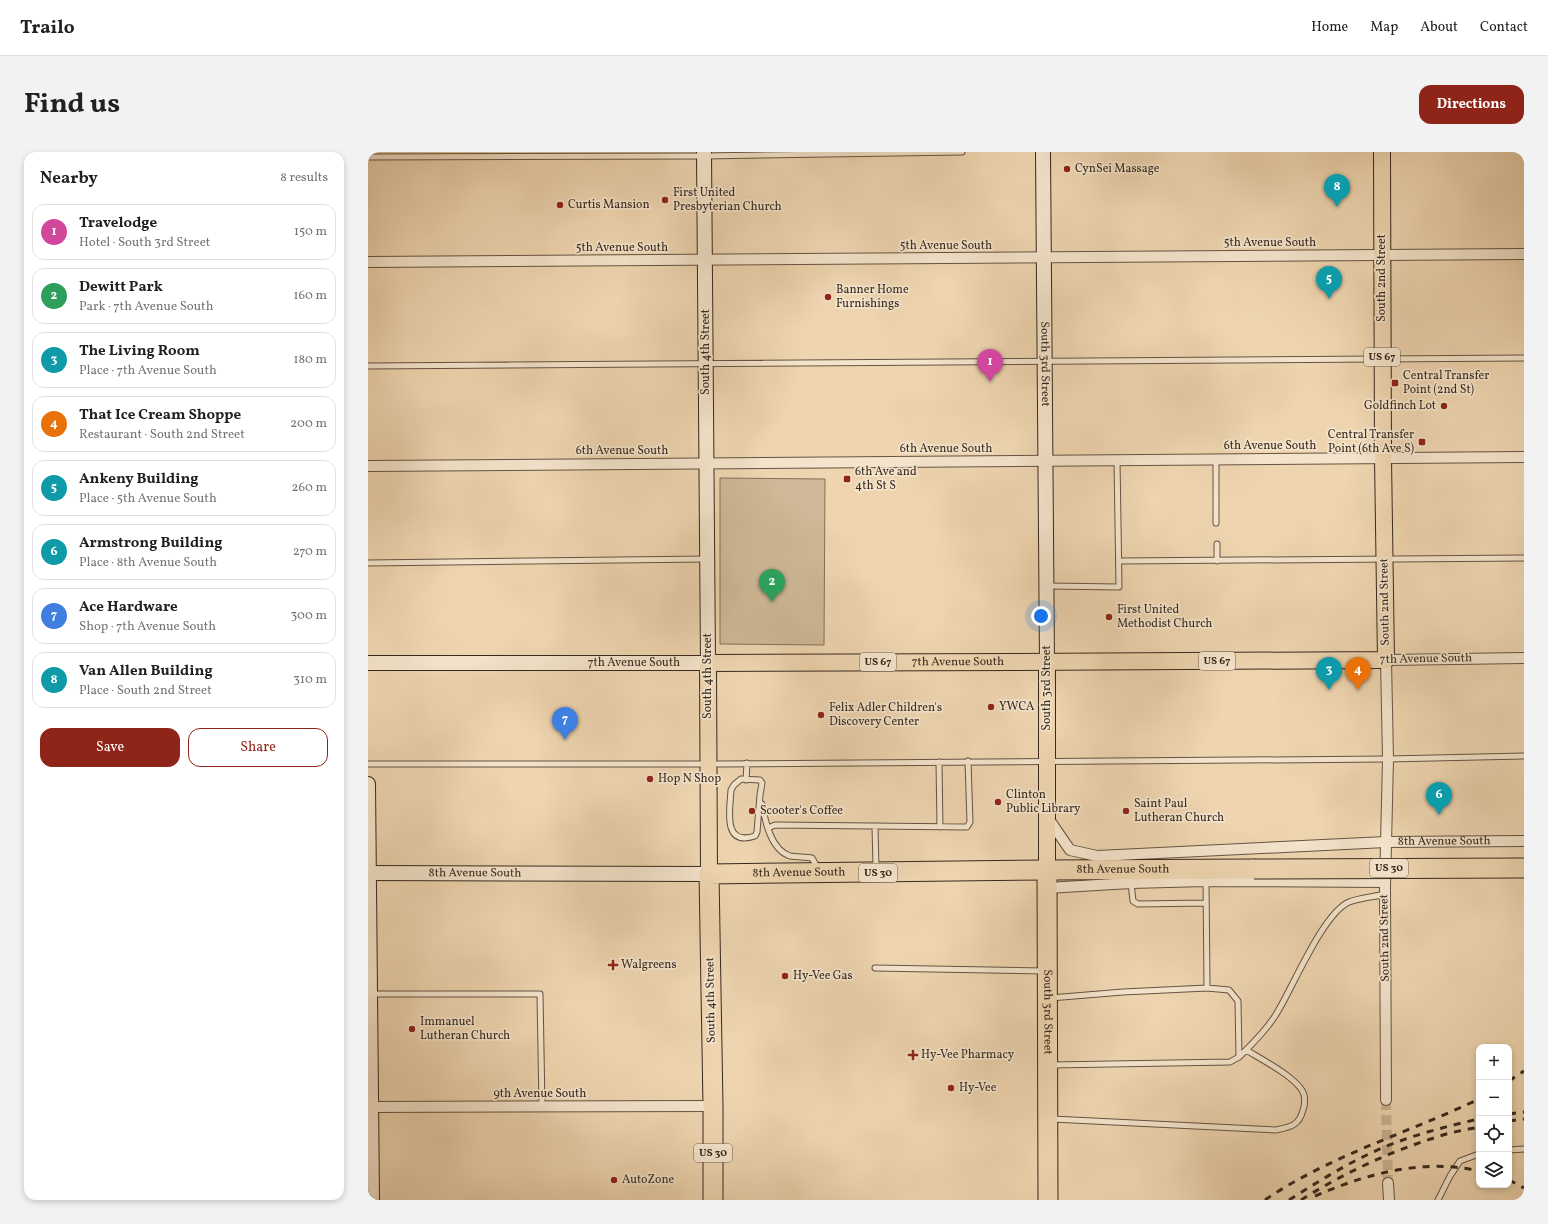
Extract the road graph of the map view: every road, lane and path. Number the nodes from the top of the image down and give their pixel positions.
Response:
1 (962, 152) edge
2 (1043, 152) edge
3 (1382, 152) edge
4 (704, 154) edge
5 (368, 156) edge
6 (1524, 254) edge
7 (1382, 256) junction
8 (1044, 258) junction
9 (705, 260) junction
10 (368, 262) edge
11 (1524, 358) edge
12 (1382, 359) junction
13 (1044, 361) junction
14 (706, 365) junction
15 (368, 366) edge
16 (1524, 457) edge
17 (1383, 458) junction
18 (1117, 460) junction
19 (1216, 460) junction
20 (1046, 461) junction
21 (706, 464) junction
22 (368, 466) edge
23 (1216, 524) dead end
24 (1217, 544) dead end
25 (1384, 558) junction
26 (1524, 558) edge
27 (707, 559) junction
28 (1119, 561) junction
29 (1218, 561) junction
30 (368, 563) edge
31 (1047, 586) junction
32 (1524, 658) edge
33 (1386, 660) junction
34 (708, 662) junction
35 (1048, 662) junction
36 (368, 663) edge
37 (1524, 756) edge
38 (1388, 759) junction
39 (968, 761) junction
40 (1048, 761) junction
41 (939, 762) junction
42 (368, 764) edge
43 (709, 764) junction
44 (747, 764) junction
45 (746, 780) junction
46 (368, 784) edge
47 (760, 795) junction
48 (1047, 816) junction
49 (875, 826) junction
50 (940, 827) junction
51 (768, 828) junction
52 (1524, 841) edge
53 (1386, 842) junction
54 (1524, 868) edge
55 (368, 873) edge
56 (876, 873) junction
57 (709, 874) junction
58 (815, 874) junction
59 (1047, 879) junction
60 (1206, 882) junction
61 (1385, 882) junction
62 (1131, 883) junction
63 (1385, 894) junction
64 (1206, 903) junction
65 (875, 968) dead end
66 (1047, 971) junction
67 (1207, 988) junction
68 (370, 994) junction
69 (1047, 999) junction
70 (1246, 1050) junction
71 (1239, 1057) junction
72 (1047, 1066) junction
73 (1386, 1100) tunnel mouth
74 (713, 1106) junction
75 (370, 1107) edge
76 (542, 1107) junction
77 (1049, 1119) junction
78 (1524, 1149) edge
79 (1512, 1150) edge
80 (1476, 1155) edge
81 (1388, 1182) tunnel mouth
82 (372, 1200) edge
83 (713, 1200) edge
84 (1048, 1200) edge
85 (1389, 1200) edge
86 (1438, 1200) edge

1 - 4 lane
2 - 8 street, South 3rd Street
3 - 7 main road, South 2nd Street / US 67
4 - 5 lane
4 - 9 street, South 4th Street
6 - 7 street, 5th Avenue South
7 - 8 street, 5th Avenue South
7 - 12 main road, South 2nd Street / US 67
8 - 9 street, 5th Avenue South
8 - 13 street, South 3rd Street
9 - 10 street, 5th Avenue South
9 - 14 street, South 4th Street
11 - 12 lane
12 - 13 lane
12 - 17 main road, South 2nd Street / US 67
13 - 14 lane
13 - 20 street, South 3rd Street
14 - 15 lane
14 - 21 street, South 4th Street
16 - 17 street, 6th Avenue South
17 - 19 street, 6th Avenue South
17 - 25 main road, South 2nd Street / US 67
18 - 19 street, 6th Avenue South
18 - 20 street, 6th Avenue South
18 - 28 lane
19 - 23 lane
20 - 21 street, 6th Avenue South
20 - 31 street, South 3rd Street
21 - 22 street, 6th Avenue South
21 - 27 street, South 4th Street
24 - 29 lane
25 - 26 lane
25 - 29 lane
25 - 33 main road, South 2nd Street / US 67
27 - 30 lane
27 - 34 street, South 4th Street
28 - 29 lane
28 - 31 lane
31 - 35 street, South 3rd Street
32 - 33 street, 7th Avenue South
33 - 35 main road, 7th Avenue South / US 67
33 - 38 street, South 2nd Street
34 - 35 main road, 7th Avenue South / US 67
34 - 36 street, 7th Avenue South
34 - 43 main road, South 4th Street
35 - 40 main road, South 3rd Street
37 - 38 lane
38 - 40 lane
38 - 53 street, South 2nd Street
39 - 40 lane
39 - 41 lane
39 - 50 lane
40 - 48 main road, South 3rd Street
41 - 44 lane
41 - 50 lane
42 - 43 lane
43 - 44 lane
43 - 57 main road, South 4th Street
44 - 45 lane
45 - 47 lane
45 - 47 lane
46 - 55 street
47 - 51 lane
48 - 53 street, 8th Avenue South
48 - 59 main road, South 3rd Street
49 - 50 lane
49 - 51 lane
49 - 56 lane
51 - 58 lane
52 - 53 street, 8th Avenue South
53 - 61 street, South 2nd Street
54 - 59 highway, 8th Avenue South / US 30, bridge
55 - 57 street, 8th Avenue South
55 - 68 street
56 - 58 highway, 8th Avenue South / US 30
56 - 59 highway, 8th Avenue South / US 30
57 - 58 highway, 8th Avenue South / US 30
57 - 74 highway, South 4th Street / US 30
59 - 62 street, 8th Avenue South
59 - 66 highway, South 3rd Street
60 - 61 street, 8th Avenue South
60 - 62 street, 8th Avenue South
60 - 64 lane
61 - 63 street, South 2nd Street
62 - 64 lane
63 - 70 lane
63 - 73 street, South 2nd Street
64 - 67 lane
65 - 66 lane
66 - 69 highway, South 3rd Street
67 - 69 lane
67 - 71 lane
68 - 75 street
68 - 76 lane
69 - 72 highway, South 3rd Street
70 - 71 lane
70 - 77 lane
71 - 72 lane
72 - 77 highway, South 3rd Street
74 - 76 street, 9th Avenue South
74 - 83 highway, South 4th Street / US 30
75 - 76 street, 9th Avenue South
75 - 82 street
77 - 84 highway, South 3rd Street
78 - 79 lane
80 - 86 lane
81 - 85 street

